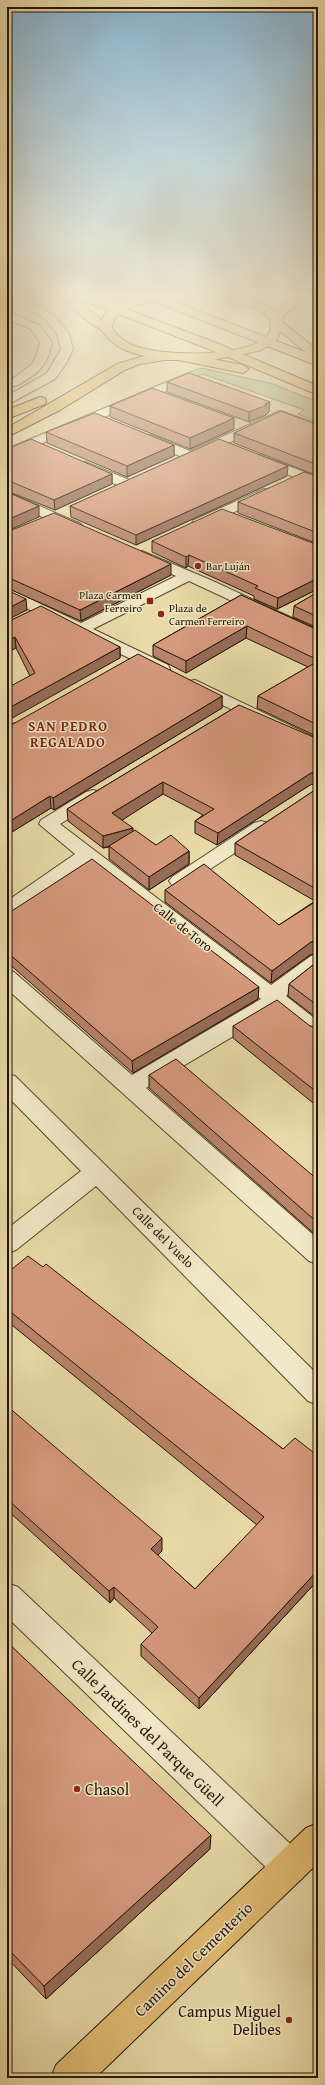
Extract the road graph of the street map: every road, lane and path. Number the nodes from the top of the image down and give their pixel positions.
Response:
1 (20, 393) edge
2 (60, 393) edge
3 (78, 393) edge
4 (150, 393) edge
5 (156, 393) edge
6 (168, 398) edge
7 (7, 401) edge
8 (7, 415) edge
9 (95, 417) junction
10 (110, 423) edge
11 (235, 423) edge
12 (249, 429) junction
13 (318, 430) edge
14 (131, 432) edge
15 (7, 433) edge
16 (219, 443) junction
17 (33, 444) junction
18 (233, 448) edge
19 (47, 450) edge
20 (7, 454) edge
21 (247, 454) edge
22 (190, 456) junction
23 (69, 459) edge
24 (176, 462) edge
25 (302, 476) junction
26 (141, 478) edge
27 (318, 482) edge
28 (127, 484) junction
29 (113, 491) edge
30 (7, 496) edge
31 (70, 511) edge
32 (222, 513) junction
33 (55, 518) junction
34 (236, 518) edge
35 (41, 524) edge
36 (185, 529) edge
37 (91, 534) edge
38 (149, 546) dead end
39 (188, 576) junction
40 (7, 593) edge
41 (81, 629) junction
42 (318, 636) edge
43 (138, 657) junction
44 (118, 669) edge
45 (239, 707) junction
46 (219, 719) edge
47 (318, 746) edge
48 (107, 787) edge
49 (274, 819) edge
50 (89, 854) junction
51 (150, 901) junction
52 (7, 910) edge
53 (318, 961) edge
54 (7, 977) edge
55 (274, 997) junction
56 (318, 1032) edge
57 (7, 1082) edge
58 (130, 1087) junction
59 (97, 1172) junction
60 (7, 1243) edge
61 (318, 1254) edge
62 (318, 1393) edge
63 (7, 1597) edge
64 (318, 1840) edge
65 (290, 1867) junction
66 (69, 2078) edge

1 - 7 street
2 - 8 main road
3 - 15 main road
4 - 9 street
5 - 6 street
9 - 10 street
9 - 17 street
11 - 12 street
12 - 13 street
12 - 16 street
14 - 22 street
16 - 18 street
16 - 22 street
17 - 19 street
17 - 20 street
21 - 25 street
22 - 24 street
23 - 28 street
25 - 27 street
25 - 32 street
26 - 28 street
28 - 29 street
30 - 33 street
31 - 33 street
32 - 34 street
32 - 36 street
33 - 35 street
33 - 37 street
38 - 39 street
39 - 41 street
39 - 42 street
40 - 41 street
41 - 43 street
43 - 44 street
43 - 45 street
45 - 46 street
45 - 47 street
48 - 50 street, Calle de Toro
49 - 51 street
50 - 51 street, Calle de Toro
50 - 52 street
51 - 55 street, Calle de Toro
53 - 55 street
54 - 58 street
55 - 56 street, Calle de Toro
55 - 58 street
57 - 59 street, Calle del Vuelo
58 - 61 street
59 - 60 street
59 - 62 street, Calle del Vuelo
63 - 65 street, Calle Jardines del Parque Güell
64 - 65 main road, Camino del Cementerio
65 - 66 main road, Camino del Cementerio

